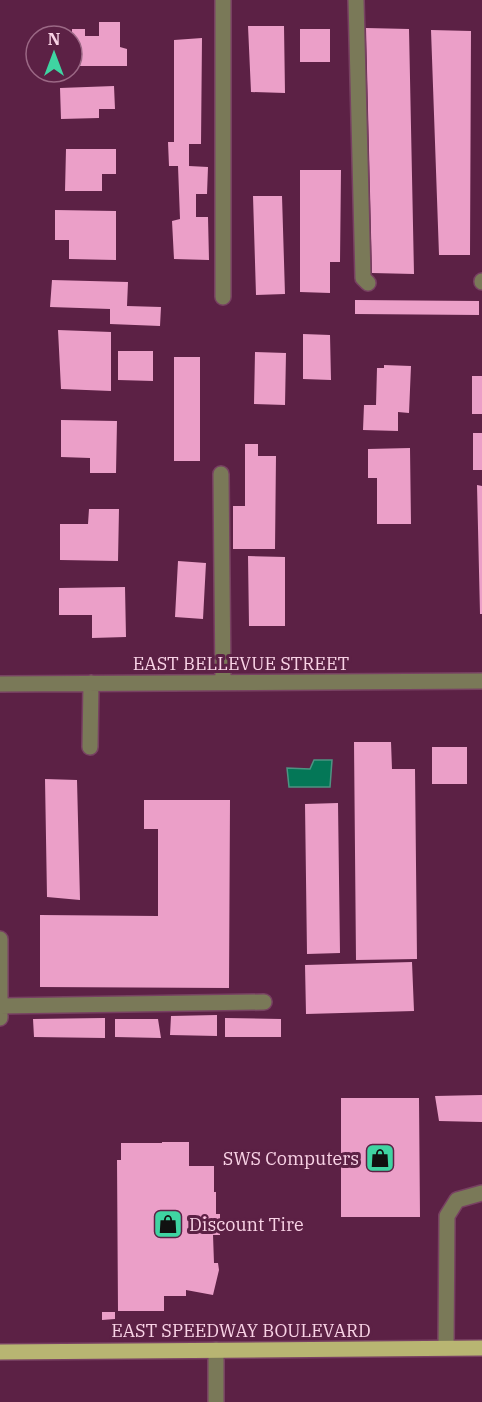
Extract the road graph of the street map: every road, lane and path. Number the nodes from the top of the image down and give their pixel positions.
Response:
1 (223, 0) edge
2 (356, 0) edge
3 (368, 283) dead end
4 (223, 297) dead end
5 (221, 474) dead end
6 (482, 681) edge
7 (223, 682) junction
8 (91, 683) junction
9 (0, 684) edge
10 (90, 747) dead end
11 (0, 939) edge
12 (264, 1002) dead end
13 (0, 1005) edge
14 (0, 1018) edge
15 (482, 1193) edge
16 (446, 1348) junction
17 (482, 1348) edge
18 (216, 1350) junction
19 (0, 1352) edge
20 (216, 1402) edge

1 - 4 street
2 - 3 street
5 - 7 street
6 - 7 street, EAST BELLEVUE STREET
7 - 8 street, EAST BELLEVUE STREET
8 - 9 street, EAST BELLEVUE STREET
8 - 10 street
11 - 13 street
12 - 13 street
13 - 14 street
15 - 16 street
16 - 17 main road, EAST SPEEDWAY BOULEVARD
16 - 18 main road, EAST SPEEDWAY BOULEVARD
18 - 19 main road, EAST SPEEDWAY BOULEVARD
18 - 20 street

